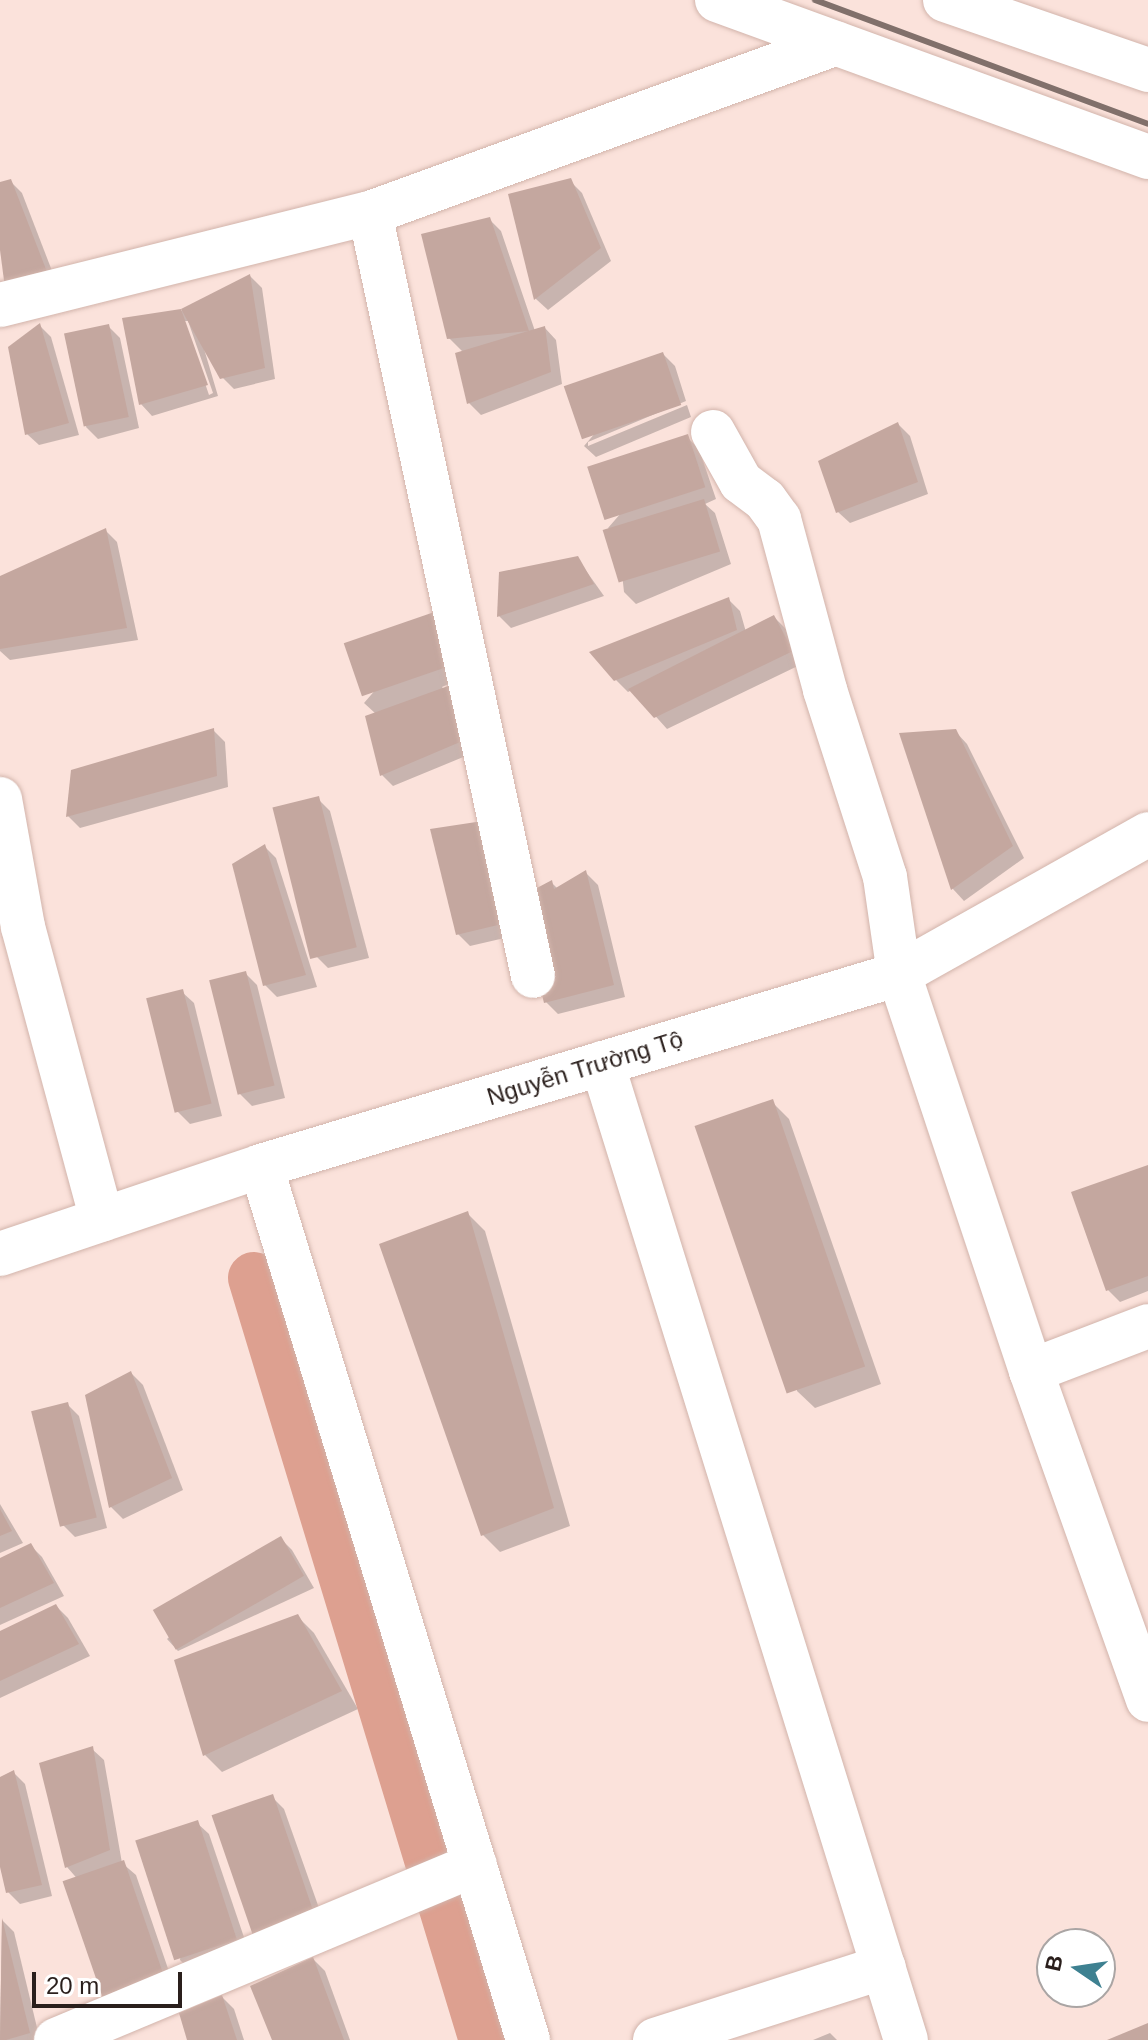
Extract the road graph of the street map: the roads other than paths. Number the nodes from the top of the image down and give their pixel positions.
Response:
1 (717, 0) edge
2 (945, 0) edge
3 (836, 43) junction
4 (1148, 70) edge
5 (1148, 157) edge
6 (370, 213) junction
7 (0, 305) edge
8 (713, 432) dead end
9 (0, 799) edge
10 (1148, 834) edge
11 (899, 974) junction
12 (533, 976) dead end
13 (602, 1063) junction
14 (261, 1166) junction
15 (102, 1220) junction
16 (0, 1254) edge
17 (1148, 1326) edge
18 (1031, 1371) junction
19 (1144, 1675) edge
20 (475, 1865) junction
21 (884, 1967) junction
22 (56, 2040) edge
23 (528, 2040) edge
24 (655, 2040) edge
25 (906, 2040) edge

1 - 3 street
2 - 4 street
3 - 5 street
3 - 6 street
6 - 7 street
6 - 12 street
8 - 11 street
9 - 15 street
10 - 11 street, Nguyễn Trường Tộ
11 - 13 street, Nguyễn Trường Tộ
11 - 18 street
13 - 14 street, Nguyễn Trường Tộ
13 - 21 street
14 - 15 street, Nguyễn Trường Tộ
14 - 20 street
15 - 16 street, Nguyễn Trường Tộ
17 - 18 street
18 - 19 street
20 - 22 street
20 - 23 street
21 - 24 street
21 - 25 street

